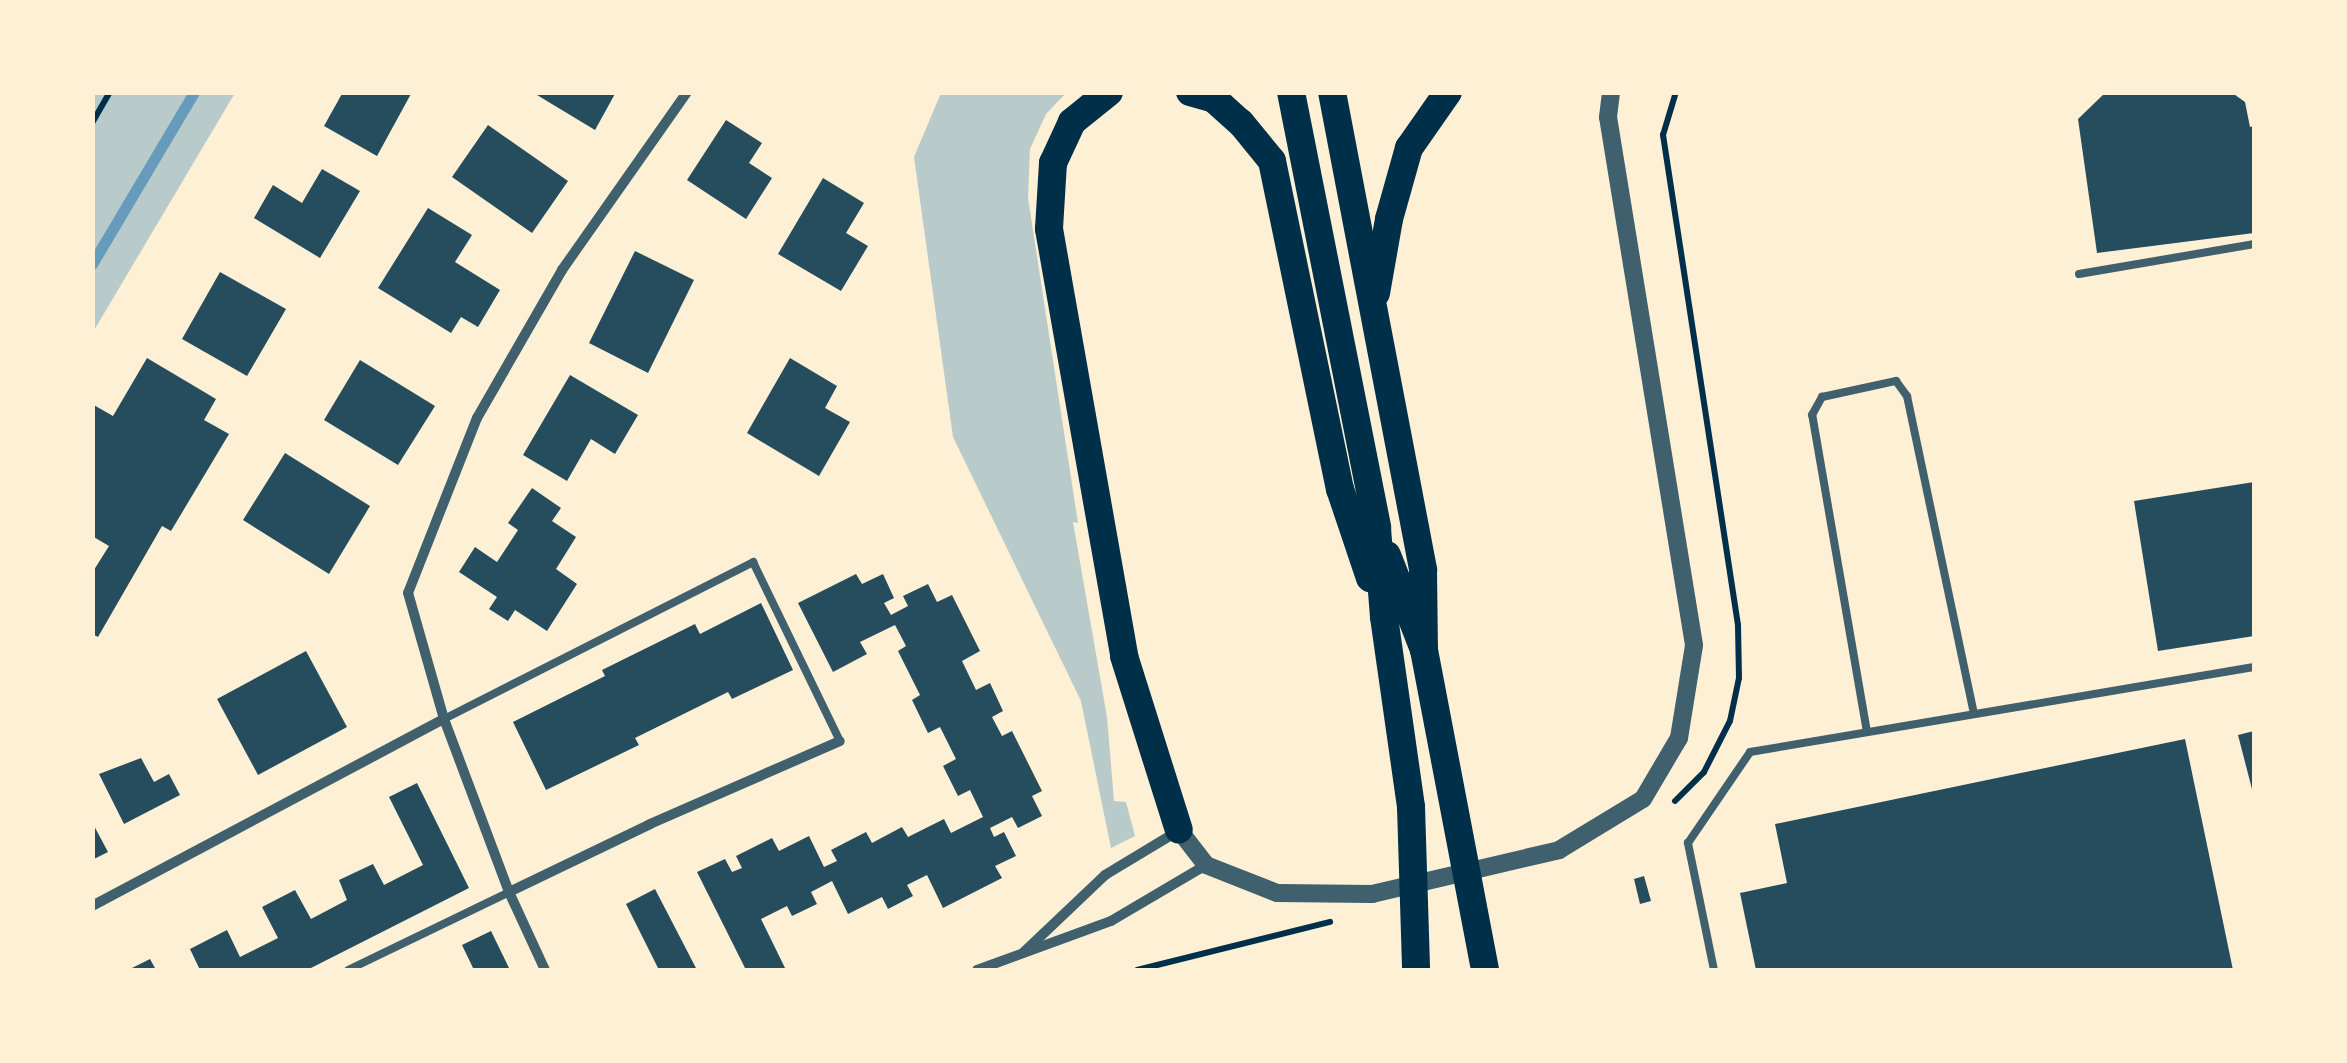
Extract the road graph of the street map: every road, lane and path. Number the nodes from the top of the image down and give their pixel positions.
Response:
1 (110, 92) edge
2 (686, 92) edge
3 (1190, 92) edge
4 (1291, 92) edge
5 (1332, 92) edge
6 (1448, 92) edge
7 (1611, 92) edge
8 (1676, 92) edge
9 (1113, 93) edge
10 (92, 124) edge
11 (2254, 244) edge
12 (2079, 274) dead end
13 (1373, 314) junction
14 (1377, 528) junction
15 (1384, 616) junction
16 (1424, 650) junction
17 (2254, 667) edge
18 (1974, 714) junction
19 (444, 719) junction
20 (1867, 732) junction
21 (840, 741) joint
22 (1672, 805) dead end
23 (1179, 830) junction
24 (1206, 865) junction
25 (509, 892) junction
26 (92, 906) edge
27 (1344, 920) dead end
28 (1019, 956) junction
29 (348, 970) edge
30 (546, 970) edge
31 (977, 970) edge
32 (1138, 970) edge
33 (1416, 970) edge
34 (1485, 970) edge
35 (1714, 970) edge

1 - 10 path
2 - 19 street
3 - 15 highway
4 - 14 highway
5 - 13 highway
6 - 13 highway
7 - 24 street
8 - 22 path
9 - 23 highway
11 - 12 lane
13 - 16 highway
14 - 15 highway
14 - 16 highway
15 - 33 highway
16 - 34 highway
17 - 18 lane
18 - 20 lane
18 - 20 lane
19 - 21 lane
19 - 25 street
19 - 26 street
20 - 35 lane
21 - 25 street
23 - 24 street
23 - 28 street
24 - 28 street
25 - 29 lane
25 - 30 street
27 - 32 path
28 - 31 street

